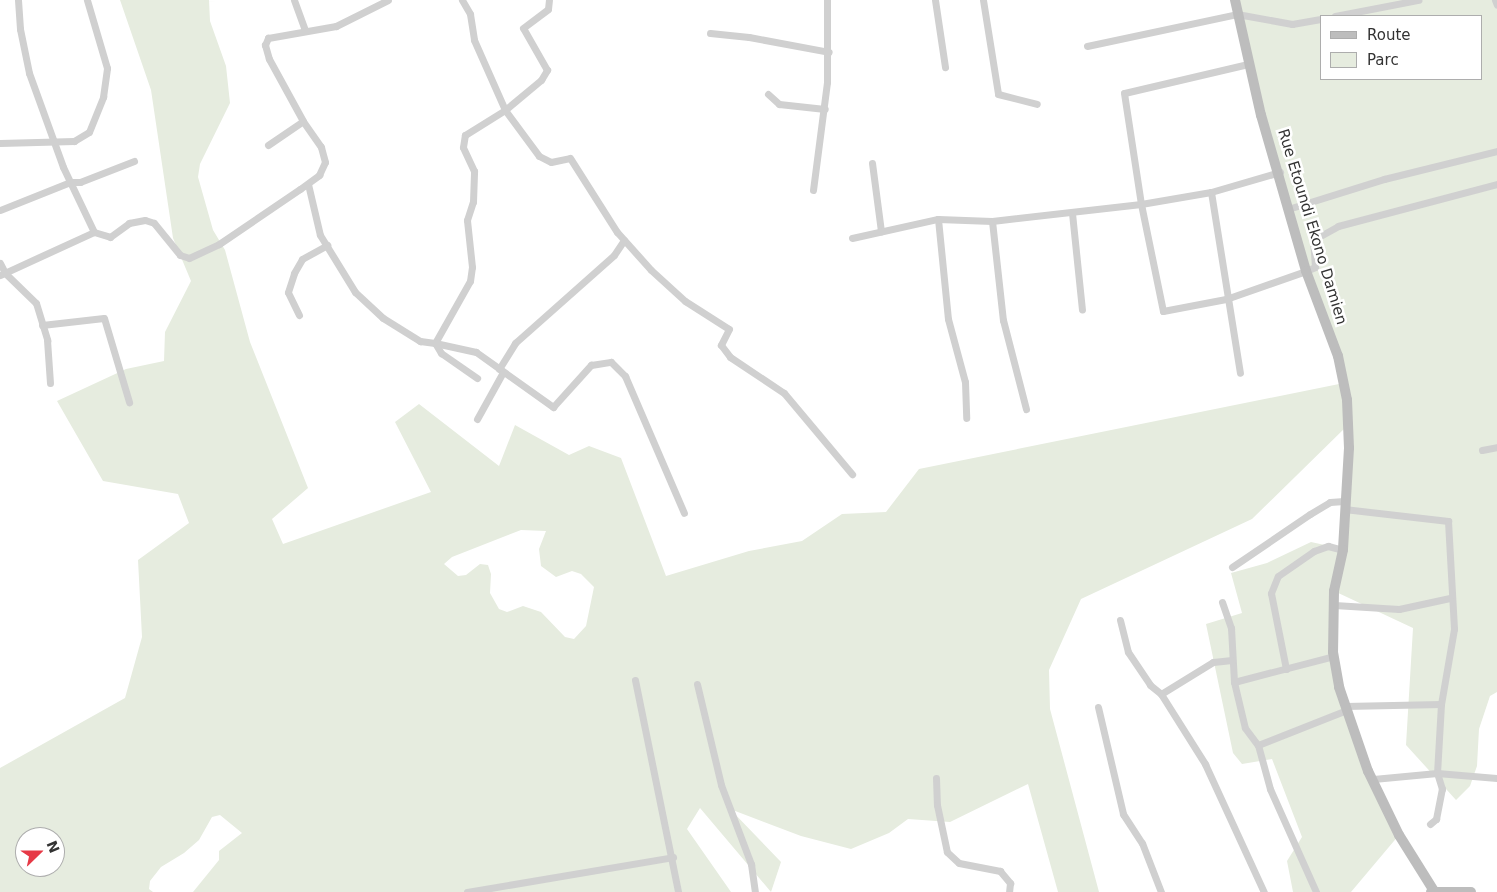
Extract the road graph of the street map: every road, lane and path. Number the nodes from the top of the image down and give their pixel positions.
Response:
1 (18, 0) edge
2 (88, 0) edge
3 (294, 0) edge
4 (388, 0) edge
5 (462, 0) edge
6 (549, 0) edge
7 (826, 0) edge
8 (935, 0) edge
9 (983, 0) edge
10 (1235, 0) edge
11 (1418, 0) edge
12 (1495, 0) edge
13 (1497, 5) edge
14 (1237, 14) junction
15 (1340, 15) edge
16 (1320, 19) edge
17 (305, 31) junction
18 (710, 33) dead end
19 (1087, 46) dead end
20 (829, 52) junction
21 (1248, 64) junction
22 (945, 67) dead end
23 (768, 94) dead end
24 (1037, 104) dead end
25 (505, 110) junction
26 (825, 110) junction
27 (303, 121) junction
28 (53, 142) junction
29 (0, 143) edge
30 (268, 145) dead end
31 (1497, 151) edge
32 (134, 161) dead end
33 (872, 163) dead end
34 (1280, 172) junction
35 (70, 182) junction
36 (308, 184) junction
37 (1497, 184) edge
38 (813, 190) dead end
39 (1211, 192) junction
40 (293, 194) junction
41 (309, 198) junction
42 (1140, 204) junction
43 (0, 210) edge
44 (1288, 210) junction
45 (1072, 213) junction
46 (938, 219) junction
47 (992, 221) junction
48 (881, 231) junction
49 (94, 232) junction
50 (852, 238) dead end
51 (624, 240) junction
52 (327, 245) junction
53 (0, 262) edge
54 (1306, 271) junction
55 (2, 274) edge
56 (1226, 300) junction
57 (1082, 309) dead end
58 (300, 315) dead end
59 (42, 325) junction
60 (434, 343) junction
61 (501, 370) junction
62 (1240, 373) dead end
63 (477, 378) dead end
64 (50, 383) dead end
65 (129, 402) dead end
66 (1026, 409) dead end
67 (966, 418) dead end
68 (477, 419) dead end
69 (1497, 447) edge
70 (1482, 450) dead end
71 (852, 474) dead end
72 (1344, 505) junction
73 (684, 513) dead end
74 (1343, 550) junction
75 (1232, 566) dead end
76 (1450, 598) junction
77 (1222, 602) dead end
78 (1334, 605) junction
79 (1120, 620) dead end
80 (1334, 656) junction
81 (1232, 660) junction
82 (1286, 669) junction
83 (635, 680) dead end
84 (1234, 682) junction
85 (696, 684) dead end
86 (1161, 694) junction
87 (1441, 704) junction
88 (1098, 708) dead end
89 (1346, 708) junction
90 (1258, 745) junction
91 (1437, 773) junction
92 (936, 778) dead end
93 (1374, 778) junction
94 (1497, 778) edge
95 (1430, 824) dead end
96 (673, 856) junction
97 (466, 892) edge
98 (678, 892) edge
99 (756, 892) edge
100 (1009, 892) edge
101 (1161, 892) edge
102 (1264, 892) edge
103 (1316, 892) edge
104 (1432, 892) edge
105 (1470, 892) edge

1 - 28 street
2 - 28 street
3 - 17 street
4 - 17 street
5 - 25 street
6 - 25 street
7 - 20 street
8 - 22 street
9 - 24 street
10 - 14 street, Rue Etoundi Ekono Damien
11 - 15 street
12 - 13 street
14 - 16 street
14 - 19 street
14 - 21 street, Rue Etoundi Ekono Damien
17 - 27 street
18 - 20 street
20 - 26 street
21 - 34 street, Rue Etoundi Ekono Damien
21 - 42 street
23 - 26 street
25 - 51 street
25 - 60 street
26 - 38 street
27 - 30 street
27 - 36 street
28 - 29 street
28 - 35 street
31 - 44 street
32 - 35 street
33 - 48 street
34 - 39 street
34 - 44 street, Rue Etoundi Ekono Damien
35 - 43 street
35 - 49 street
36 - 40 street
36 - 41 street
37 - 54 street
39 - 42 street
39 - 56 street
40 - 41 street
40 - 49 street
41 - 52 street
42 - 45 street
42 - 56 street
44 - 54 street, Rue Etoundi Ekono Damien
45 - 47 street
45 - 57 street
46 - 47 street
46 - 48 street
46 - 67 street
47 - 66 street
48 - 50 street
49 - 55 street
51 - 61 street
51 - 71 street
52 - 58 street
52 - 60 street
53 - 55 street
54 - 56 street
54 - 72 street, Rue Etoundi Ekono Damien
55 - 59 street
56 - 62 street
59 - 64 street
59 - 65 street
60 - 61 street
60 - 63 street
61 - 68 street
61 - 73 street
69 - 70 street
72 - 74 street, Rue Etoundi Ekono Damien
72 - 75 street
72 - 76 street
74 - 78 street, Rue Etoundi Ekono Damien
74 - 82 street
76 - 78 street
76 - 87 street
77 - 81 street
78 - 80 street, Rue Etoundi Ekono Damien
79 - 86 street
80 - 82 street
80 - 89 street, Rue Etoundi Ekono Damien
81 - 84 street
81 - 86 street
82 - 84 street
83 - 96 street
84 - 90 street
85 - 99 street
86 - 102 street
87 - 89 street
87 - 91 street
88 - 101 street
89 - 90 street
89 - 93 street, Rue Etoundi Ekono Damien
90 - 103 street
91 - 93 street
91 - 94 street
91 - 95 street
92 - 100 street
93 - 104 street, Rue Etoundi Ekono Damien
96 - 97 street
96 - 98 street
104 - 105 street

